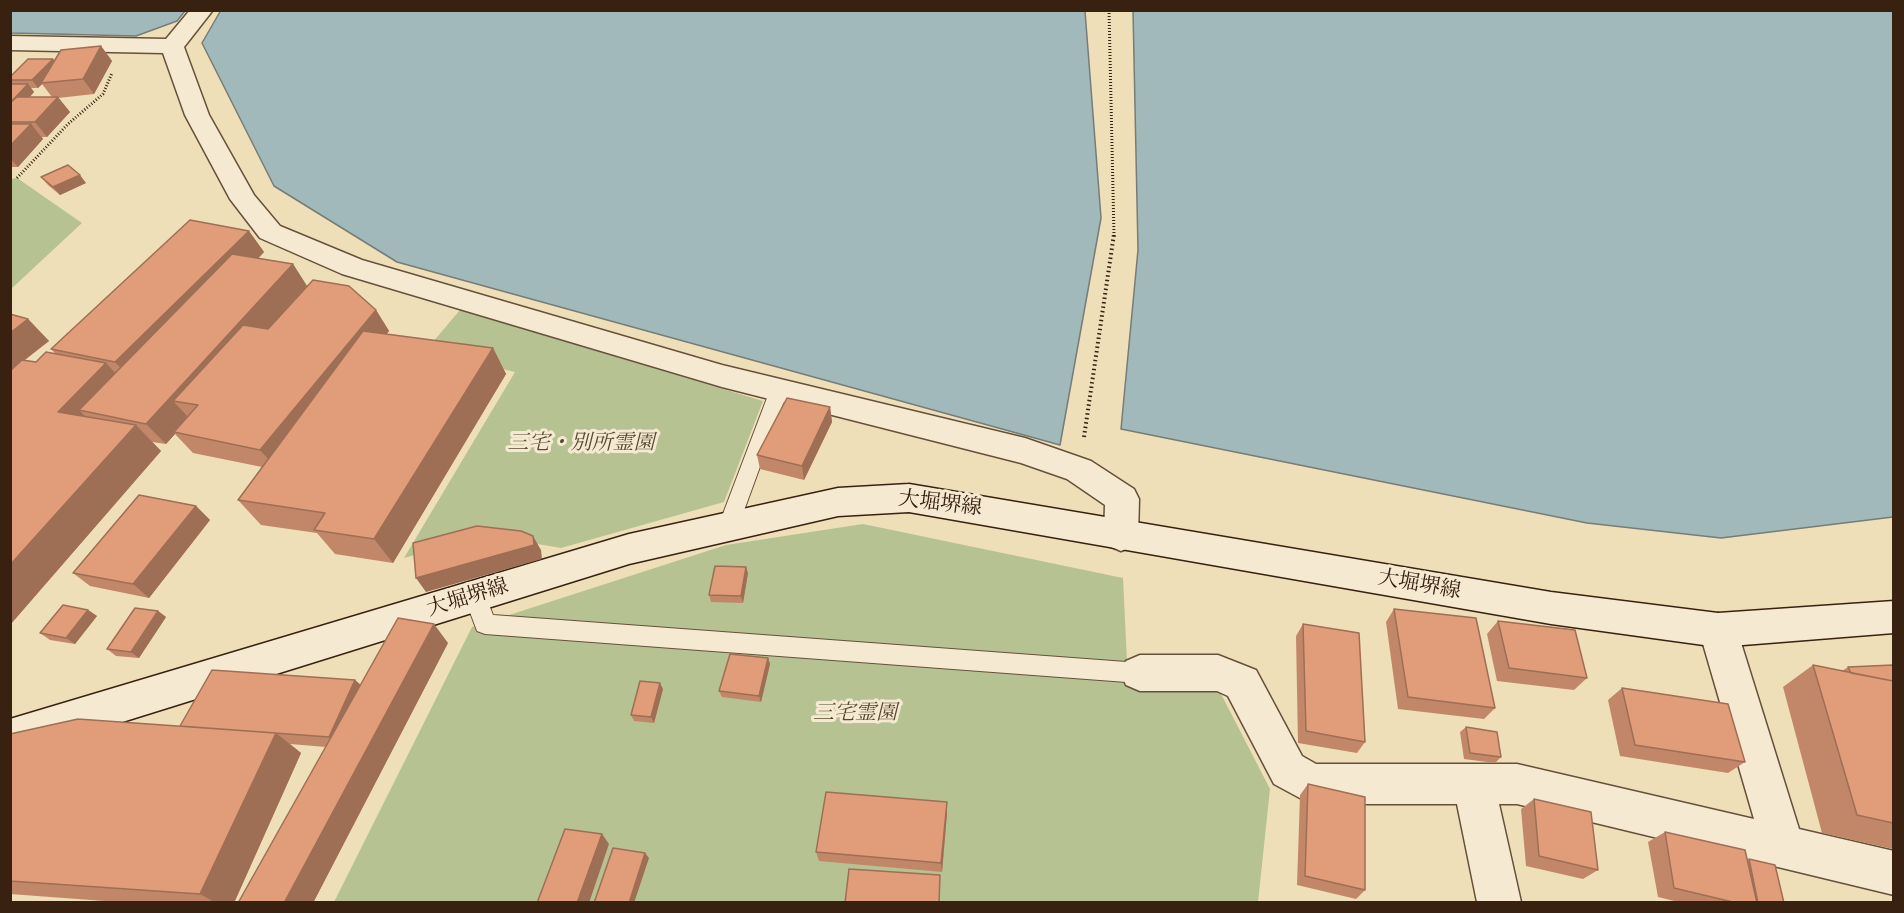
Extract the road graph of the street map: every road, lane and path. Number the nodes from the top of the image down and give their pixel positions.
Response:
1 (202, 10) edge
2 (1109, 10) edge
3 (10, 43) edge
4 (163, 45) junction
5 (122, 52) junction
6 (20, 63) edge
7 (17, 178) dead end
8 (779, 390) junction
9 (1079, 470) junction
10 (728, 527) junction
11 (1121, 536) junction
12 (475, 596) junction
13 (1893, 617) edge
14 (1718, 630) junction
15 (1140, 673) joint
16 (10, 738) edge
17 (1474, 784) junction
18 (1783, 846) junction
19 (1893, 873) edge
20 (1499, 903) edge

1 - 4 street
2 - 9 path
3 - 4 street
4 - 5 street
4 - 8 street
5 - 6 street
5 - 7 path
8 - 9 street
8 - 10 lane
9 - 11 street
10 - 11 street, 大堀堺線
10 - 12 street, 大堀堺線
11 - 14 street, 大堀堺線
12 - 15 lane
12 - 16 street, 大堀堺線
13 - 14 street, 大堀堺線
14 - 18 street
15 - 17 street
17 - 18 street
17 - 20 street
18 - 19 street

